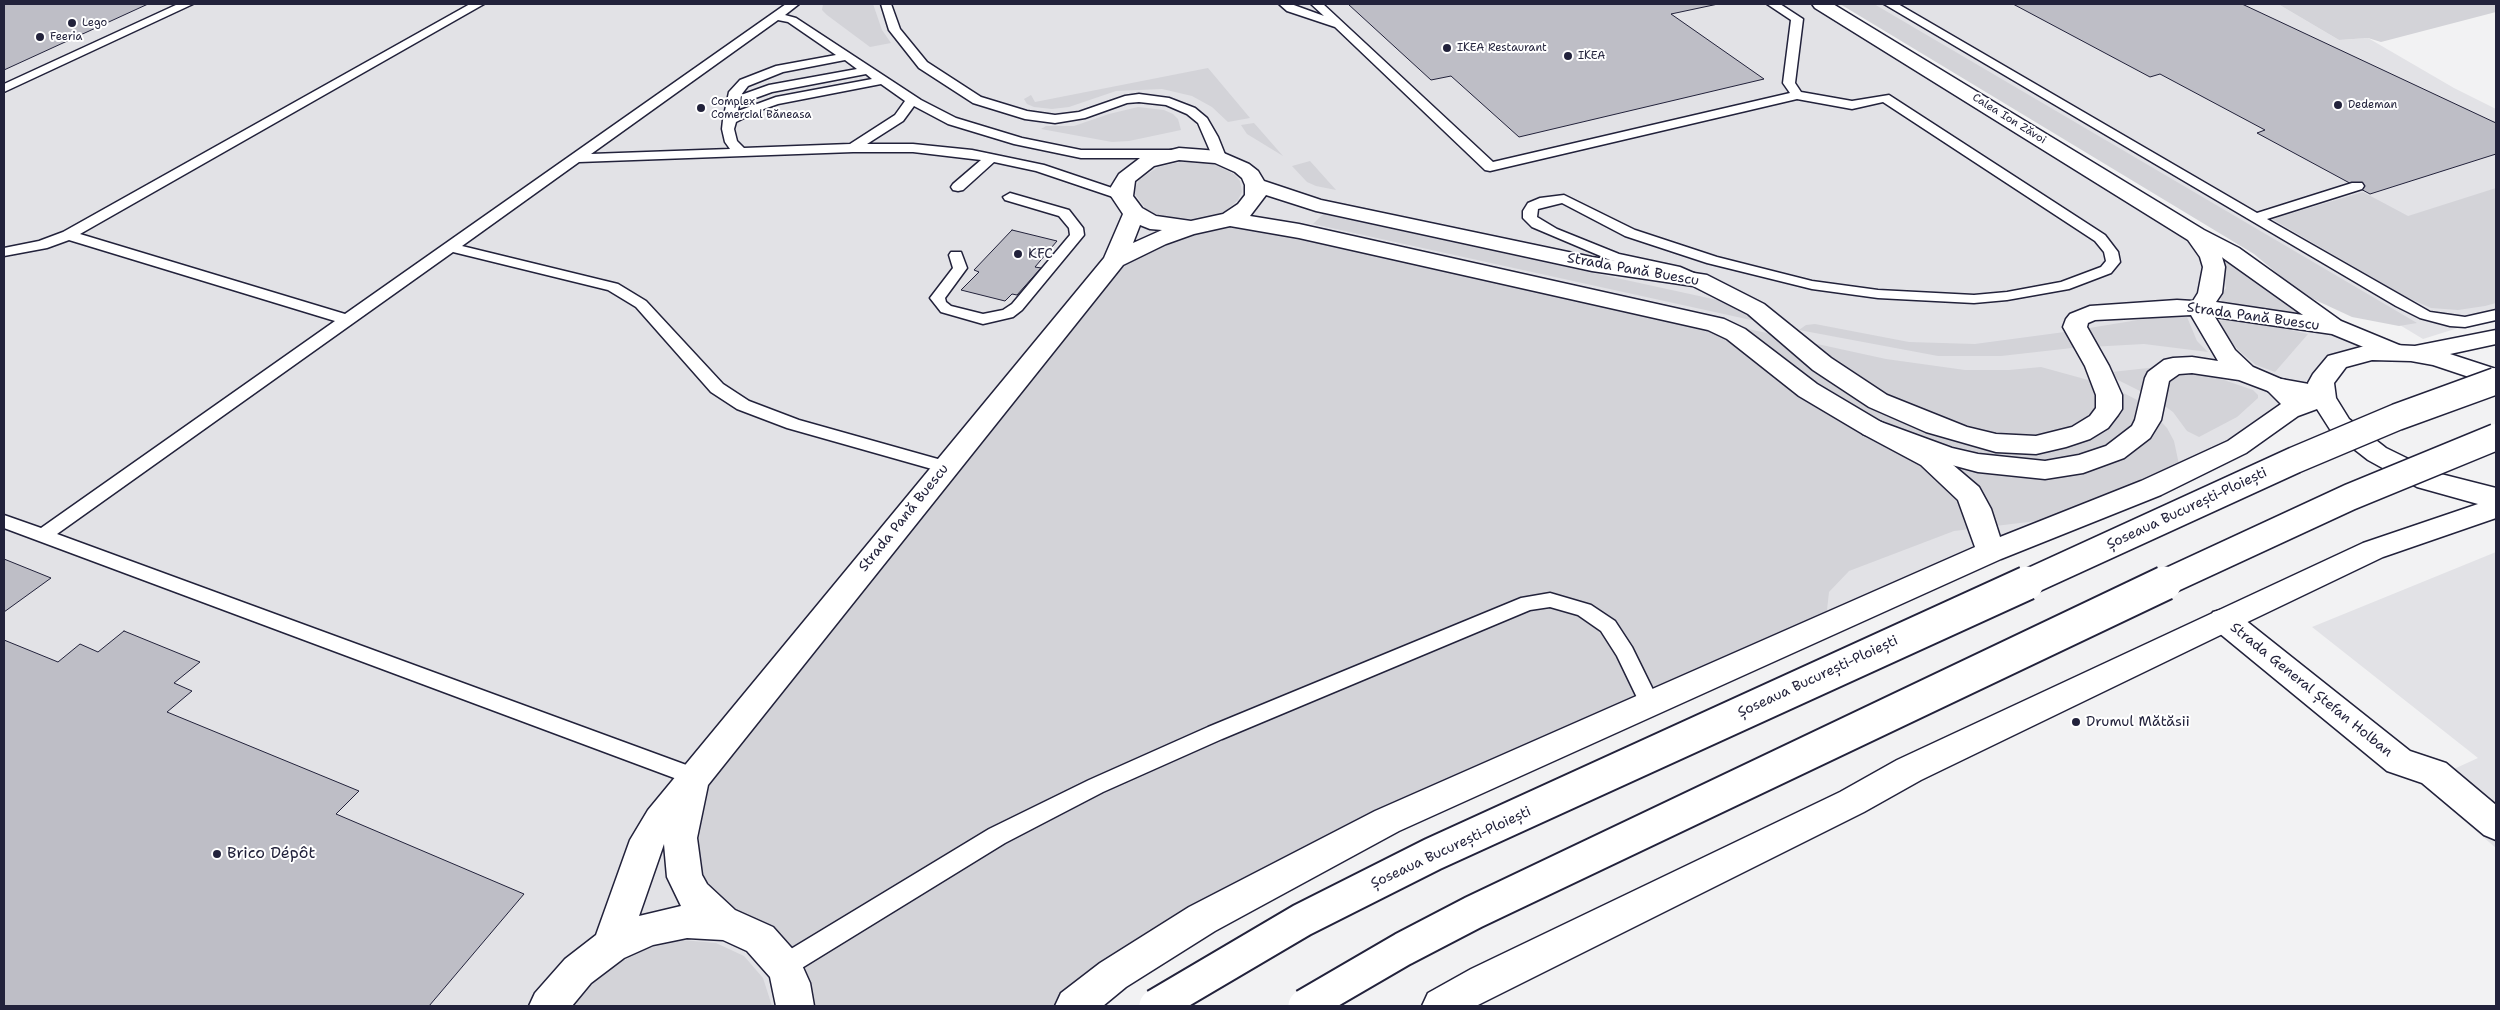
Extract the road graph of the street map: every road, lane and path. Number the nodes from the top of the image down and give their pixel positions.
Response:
1 (187, 4) edge
2 (478, 4) edge
3 (793, 4) edge
4 (886, 4) edge
5 (1285, 4) edge
6 (1317, 4) edge
7 (1773, 4) edge
8 (1821, 4) edge
9 (1890, 4) edge
10 (776, 16) junction
11 (1341, 26) junction
12 (848, 56) junction
13 (869, 70) junction
14 (884, 80) junction
15 (4, 88) edge
16 (1797, 95) junction
17 (912, 100) junction
18 (733, 102) junction
19 (729, 120) junction
20 (853, 148) junction
21 (741, 153) junction
22 (1180, 154) junction
23 (1219, 157) junction
24 (576, 158) junction
25 (991, 158) junction
26 (1256, 185) junction
27 (2357, 186) dead end
28 (958, 188) dead end
29 (1010, 197) dead end
30 (1128, 205) junction
31 (2256, 218) junction
32 (1230, 219) junction
33 (1191, 228) junction
34 (68, 235) junction
35 (2196, 235) junction
36 (450, 247) junction
37 (4, 252) edge
38 (956, 255) dead end
39 (1115, 260) junction
40 (1699, 280) junction
41 (2201, 307) junction
42 (2496, 315) edge
43 (348, 320) junction
44 (2338, 328) junction
45 (2496, 337) edge
46 (2404, 352) junction
47 (2244, 373) junction
48 (2496, 380) edge
49 (2305, 396) junction
50 (1872, 428) junction
51 (2496, 437) edge
52 (946, 467) junction
53 (2496, 498) edge
54 (2496, 508) edge
55 (4, 522) edge
56 (43, 535) junction
57 (1991, 552) junction
58 (2224, 620) junction
59 (1650, 704) junction
60 (693, 776) junction
61 (2496, 825) edge
62 (723, 923) junction
63 (611, 946) junction
64 (784, 966) junction
65 (548, 1006) edge
66 (795, 1006) edge
67 (1074, 1006) edge
68 (1156, 1006) edge
69 (1305, 1006) edge
70 (1441, 1006) edge

1 - 15 lane
2 - 34 lane
3 - 10 lane
4 - 23 lane
5 - 11 lane
6 - 11 lane
7 - 16 lane
8 - 35 main road, Calea Ion Zăvoi
9 - 31 lane
10 - 12 lane
10 - 24 lane
11 - 16 lane
12 - 13 lane
12 - 18 lane
13 - 14 lane
13 - 18 lane
14 - 17 lane
14 - 19 lane
16 - 40 lane
17 - 20 lane
17 - 22 lane
18 - 19 lane
19 - 21 lane
20 - 21 lane
20 - 25 lane
21 - 24 lane
22 - 23 main road, Strada Pană Buescu
22 - 30 main road, Strada Pană Buescu
23 - 26 main road
24 - 36 lane
25 - 28 lane
25 - 30 lane
26 - 32 main road
26 - 40 main road, Strada Pană Buescu
27 - 31 lane
29 - 38 lane
30 - 33 main road
30 - 39 main road, Strada Pană Buescu
31 - 42 lane
32 - 33 main road, Strada Pană Buescu
32 - 50 main road
33 - 39 main road, Strada Pană Buescu
34 - 37 lane
34 - 43 lane
35 - 41 main road, Calea Ion Zăvoi
35 - 44 main road, Calea Ion Zăvoi
36 - 43 lane
36 - 52 lane
39 - 52 main road, Strada Pană Buescu
40 - 41 main road, Strada Pană Buescu
41 - 44 main road, Strada Pană Buescu
41 - 47 main road
43 - 56 lane
44 - 46 main road, Strada Pană Buescu
45 - 46 main road
46 - 48 main road
46 - 49 main road
47 - 49 main road
47 - 50 main road
48 - 68 main road, Șoseaua București-Ploiești, bridge
49 - 53 main road
49 - 57 main road
50 - 57 main road
51 - 69 main road, bridge
52 - 60 main road, Strada Pană Buescu
54 - 58 main road
55 - 56 lane
56 - 60 lane
57 - 59 main road
58 - 61 main road, Strada General Ștefan Holban
58 - 70 main road
59 - 64 lane
59 - 67 main road
60 - 62 main road, Strada Pană Buescu
60 - 63 main road, Strada Pană Buescu
62 - 63 main road
62 - 64 main road
63 - 65 main road
64 - 66 main road

